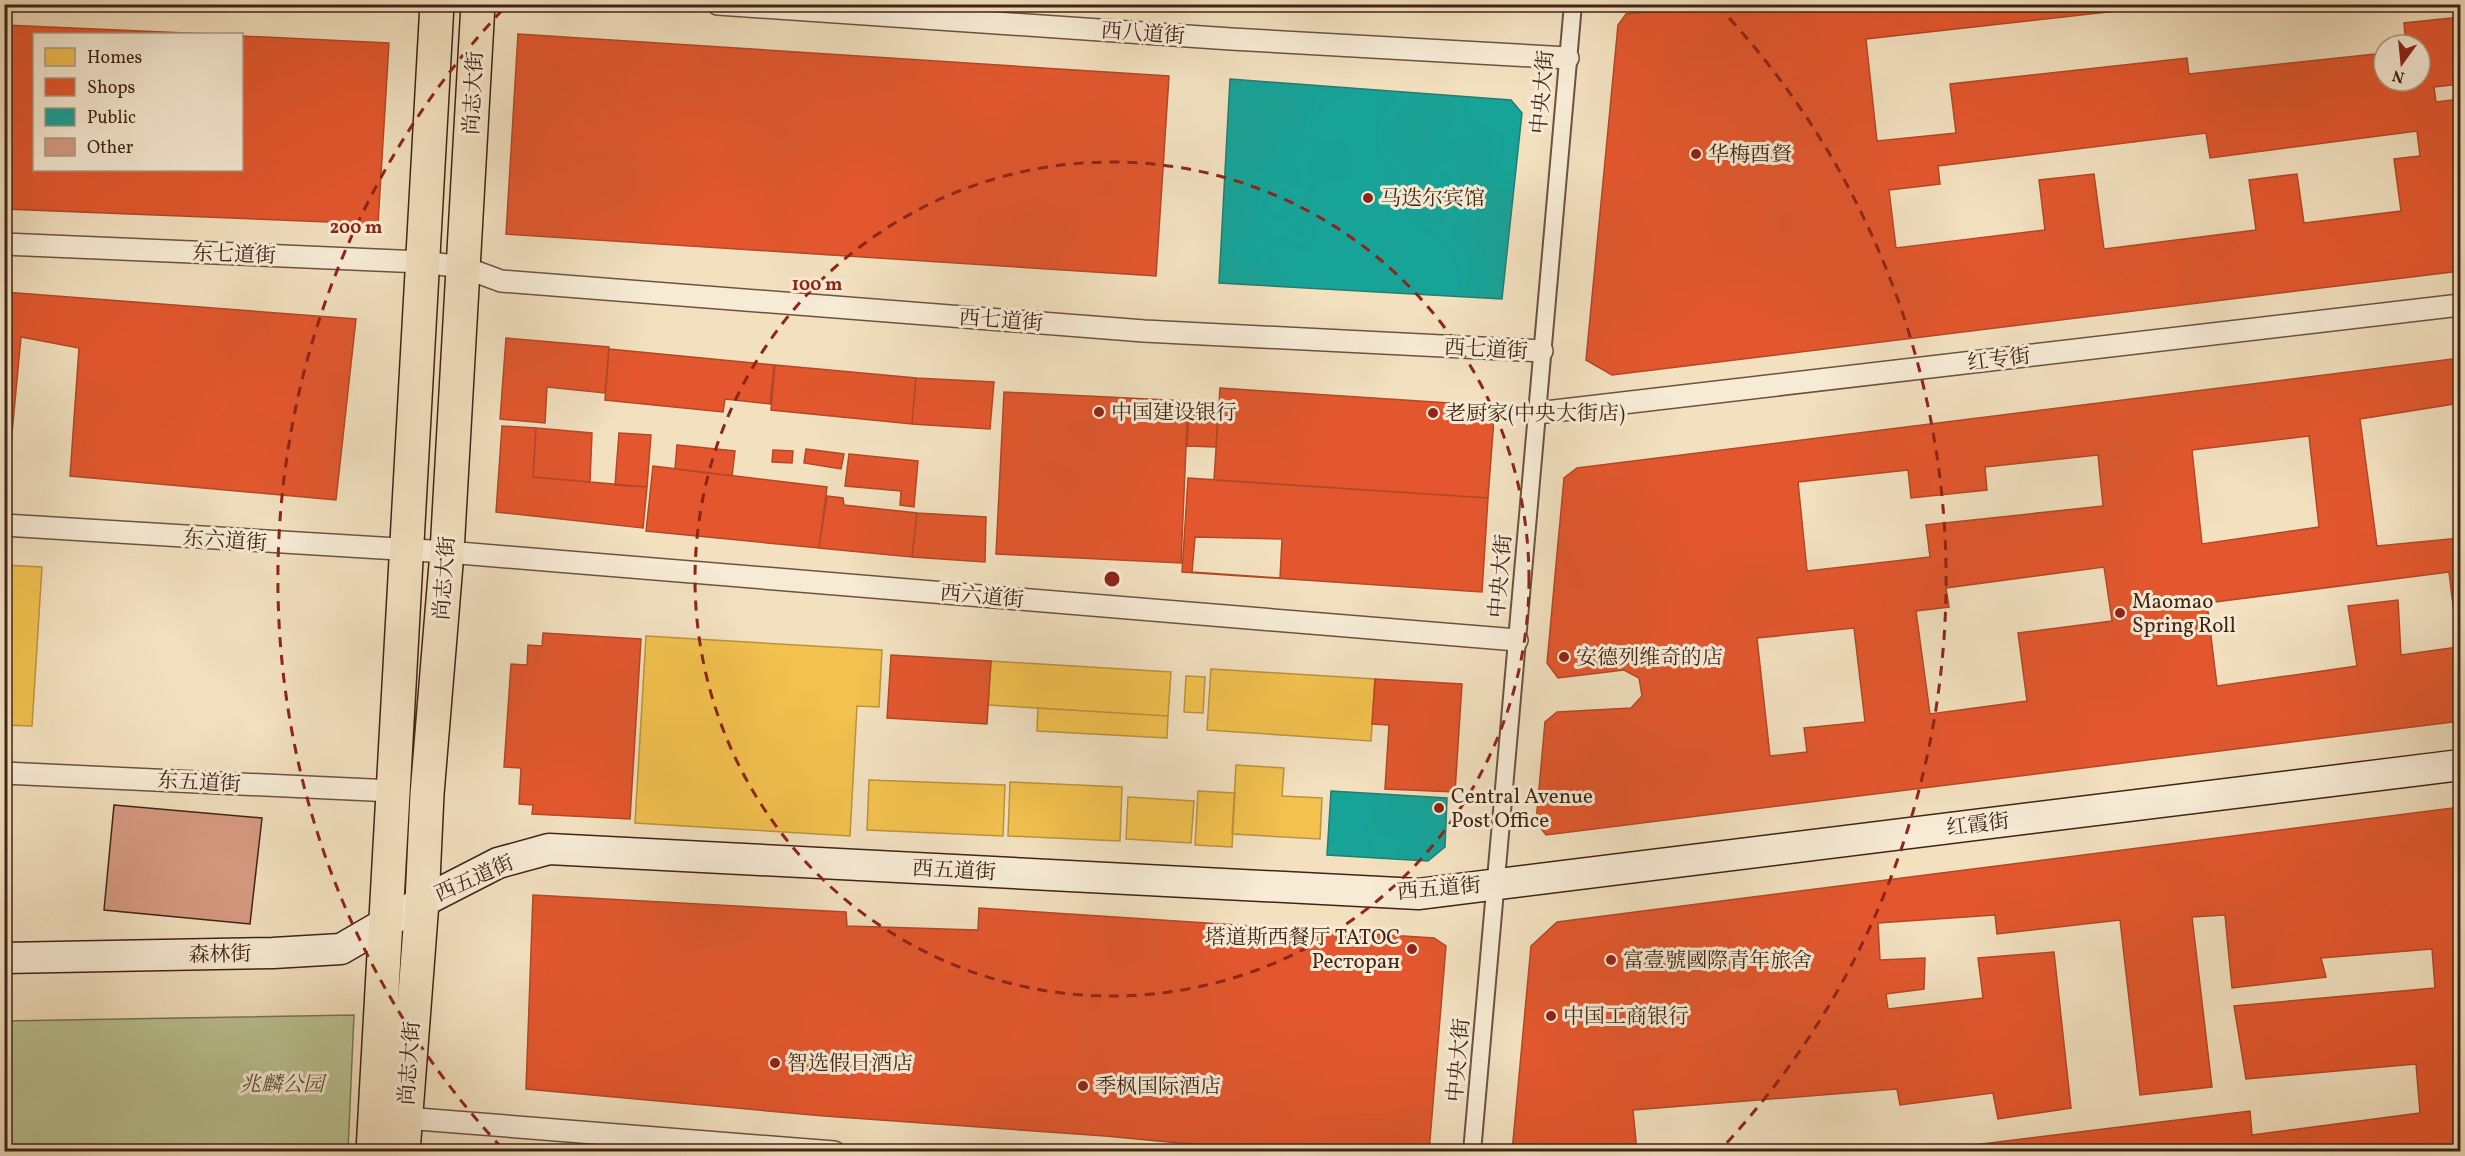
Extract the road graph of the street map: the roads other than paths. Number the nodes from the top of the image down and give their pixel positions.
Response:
1 (437, 4) edge
2 (478, 4) edge
3 (718, 4) edge
4 (1573, 4) edge
5 (1568, 58) junction
6 (4, 244) edge
7 (422, 262) junction
8 (463, 267) junction
9 (2460, 304) edge
10 (1542, 351) junction
11 (1537, 413) junction
12 (4, 525) edge
13 (406, 552) junction
14 (447, 552) junction
15 (1517, 640) junction
16 (2460, 765) edge
17 (4, 772) edge
18 (393, 791) junction
19 (1496, 883) junction
20 (422, 902) junction
21 (386, 923) junction
22 (4, 958) edge
23 (405, 1118) junction
24 (374, 1152) edge
25 (403, 1152) edge
26 (834, 1152) edge
27 (1472, 1152) edge

1 - 7 main road, 尚志大街
2 - 8 main road, 尚志大街
3 - 5 street, 西八道街
4 - 5 street, 中央大街
5 - 10 street, 中央大街
6 - 7 street, 东七道街
7 - 8 street, 东七道街
7 - 13 main road, 尚志大街
8 - 10 street, 西七道街
8 - 14 main road, 尚志大街
9 - 11 street, 红专街
10 - 11 street, 中央大街
11 - 15 street, 中央大街
12 - 13 street, 东六道街
13 - 14 street, 东六道街
13 - 18 main road, 尚志大街
14 - 15 street, 西六道街
14 - 20 main road, 尚志大街
15 - 19 street, 中央大街
16 - 19 main road, 红霞街
17 - 18 street, 东五道街
18 - 21 main road, 尚志大街
19 - 20 main road, 西五道街
19 - 27 street, 中央大街
20 - 21 main road, 森林街
20 - 23 main road, 尚志大街
21 - 22 main road, 森林街
21 - 24 main road, 尚志大街
23 - 25 main road, 尚志大街
23 - 26 street

